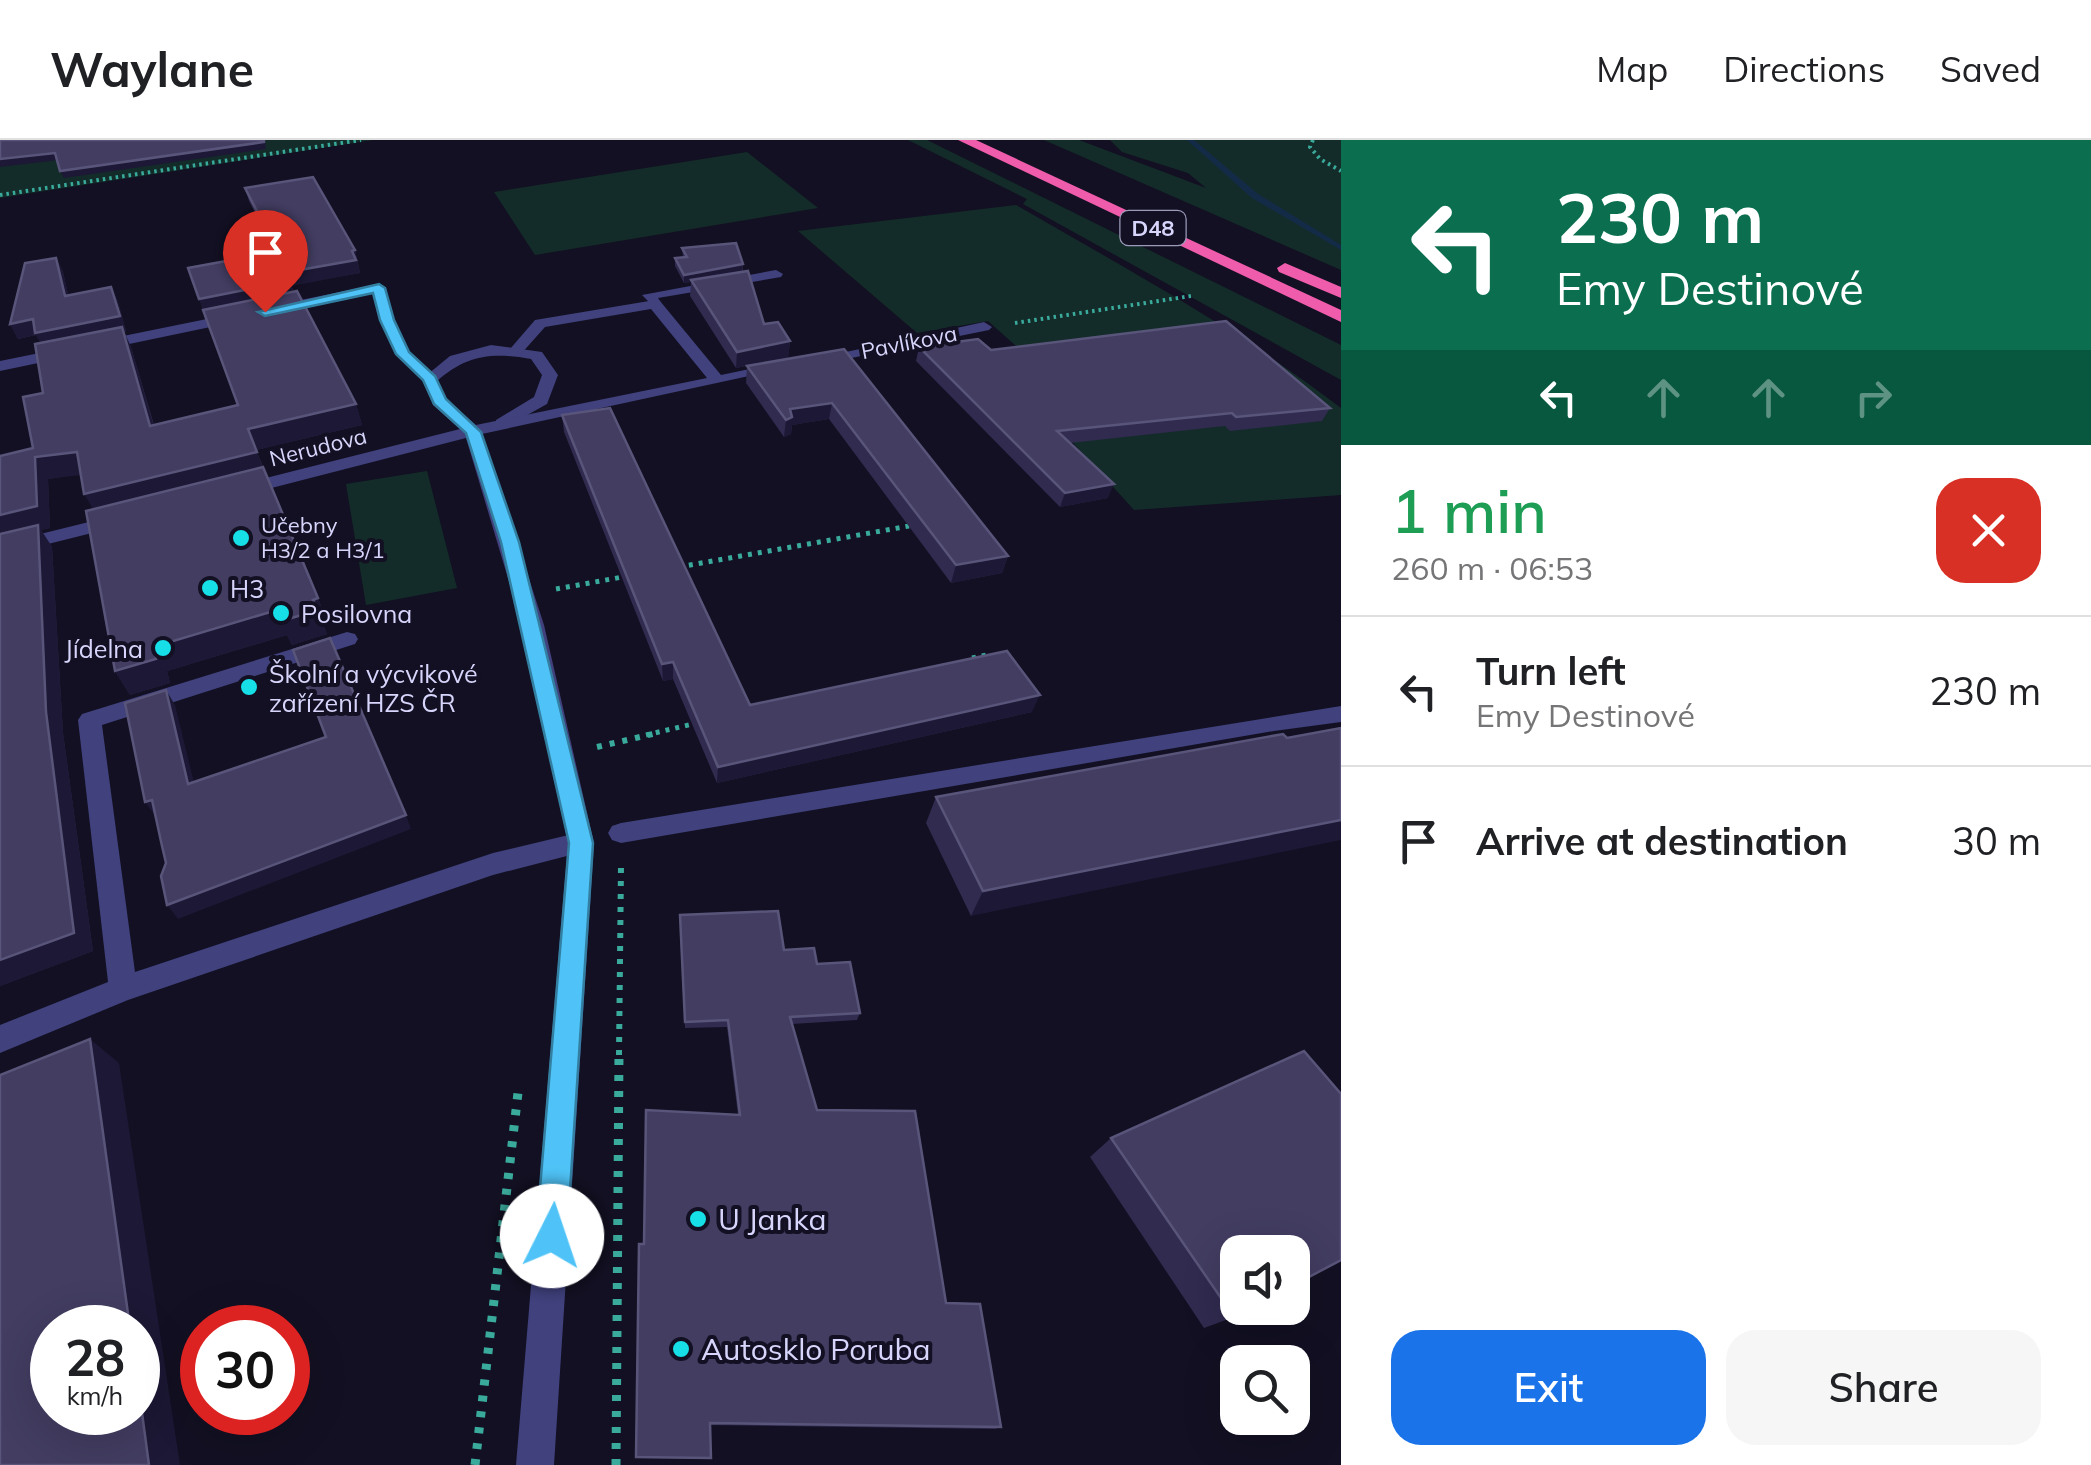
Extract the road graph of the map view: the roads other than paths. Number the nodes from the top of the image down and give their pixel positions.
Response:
1 (964, 140) edge
2 (1004, 140) edge
3 (1075, 172) dead end
4 (1270, 261) dead end
5 (776, 274) dead end
6 (1341, 294) edge
7 (655, 304) junction
8 (1341, 317) edge
9 (984, 326) road end
10 (516, 352) junction
11 (0, 366) edge
12 (430, 379) junction
13 (717, 380) junction
14 (502, 424) junction
15 (473, 432) junction
16 (208, 498) edge
17 (132, 517) edge
18 (0, 550) edge
19 (347, 638) dead end
20 (1341, 714) edge
21 (620, 834) dead end
22 (581, 843) junction
23 (123, 989) junction
24 (0, 1039) edge
25 (535, 1465) edge

1 - 8 highway, D48
2 - 3 highway
4 - 6 highway
5 - 7 street
7 - 10 street
7 - 13 street
9 - 13 street, Pavlíkova
10 - 12 street
10 - 14 street
11 - 12 street
12 - 15 street
13 - 14 street, Pavlíkova
14 - 15 street, Pavlíkova
15 - 16 street, Nerudova
15 - 22 street
17 - 18 street
19 - 23 street
20 - 21 street
22 - 23 street
22 - 25 street
23 - 24 street

